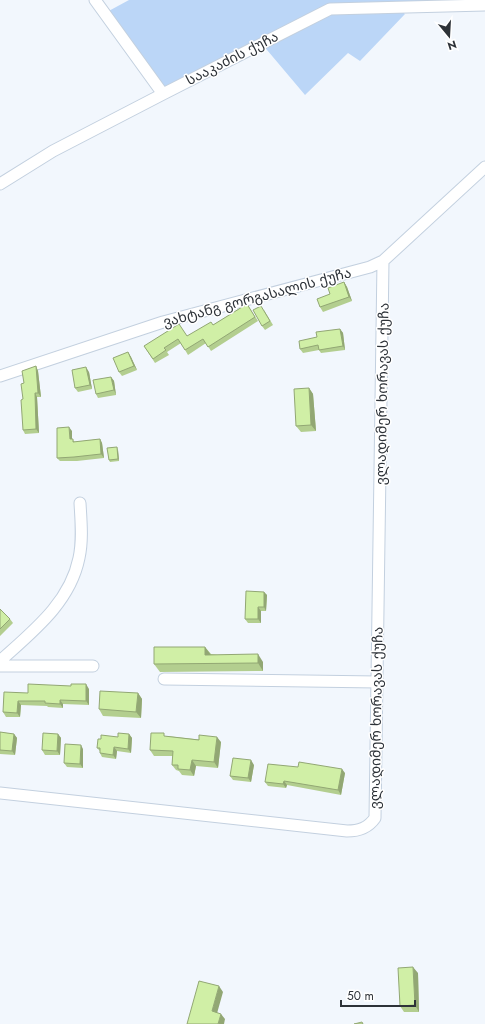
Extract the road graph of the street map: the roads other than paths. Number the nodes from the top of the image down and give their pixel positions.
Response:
1 (95, 0) edge
2 (331, 5) edge
3 (485, 5) edge
4 (162, 94) junction
5 (485, 167) edge
6 (0, 184) edge
7 (383, 261) junction
8 (0, 376) edge
9 (80, 503) dead end
10 (0, 661) edge
11 (0, 666) edge
12 (94, 666) dead end
13 (164, 679) dead end
14 (377, 682) junction
15 (0, 793) edge

1 - 4 street
2 - 3 street, სააკაძის ქუჩა
2 - 4 street, სააკაძის ქუჩა
4 - 6 street, სააკაძის ქუჩა
5 - 7 street, ვახტანგ გორგასალის ქუჩა
7 - 8 street, ვახტანგ გორგასალის ქუჩა
7 - 14 street, ვლადიმერ ხორავას ქუჩა
9 - 10 street
11 - 12 street
13 - 14 street
14 - 15 street, ვლადიმერ ხორავას ქუჩა

